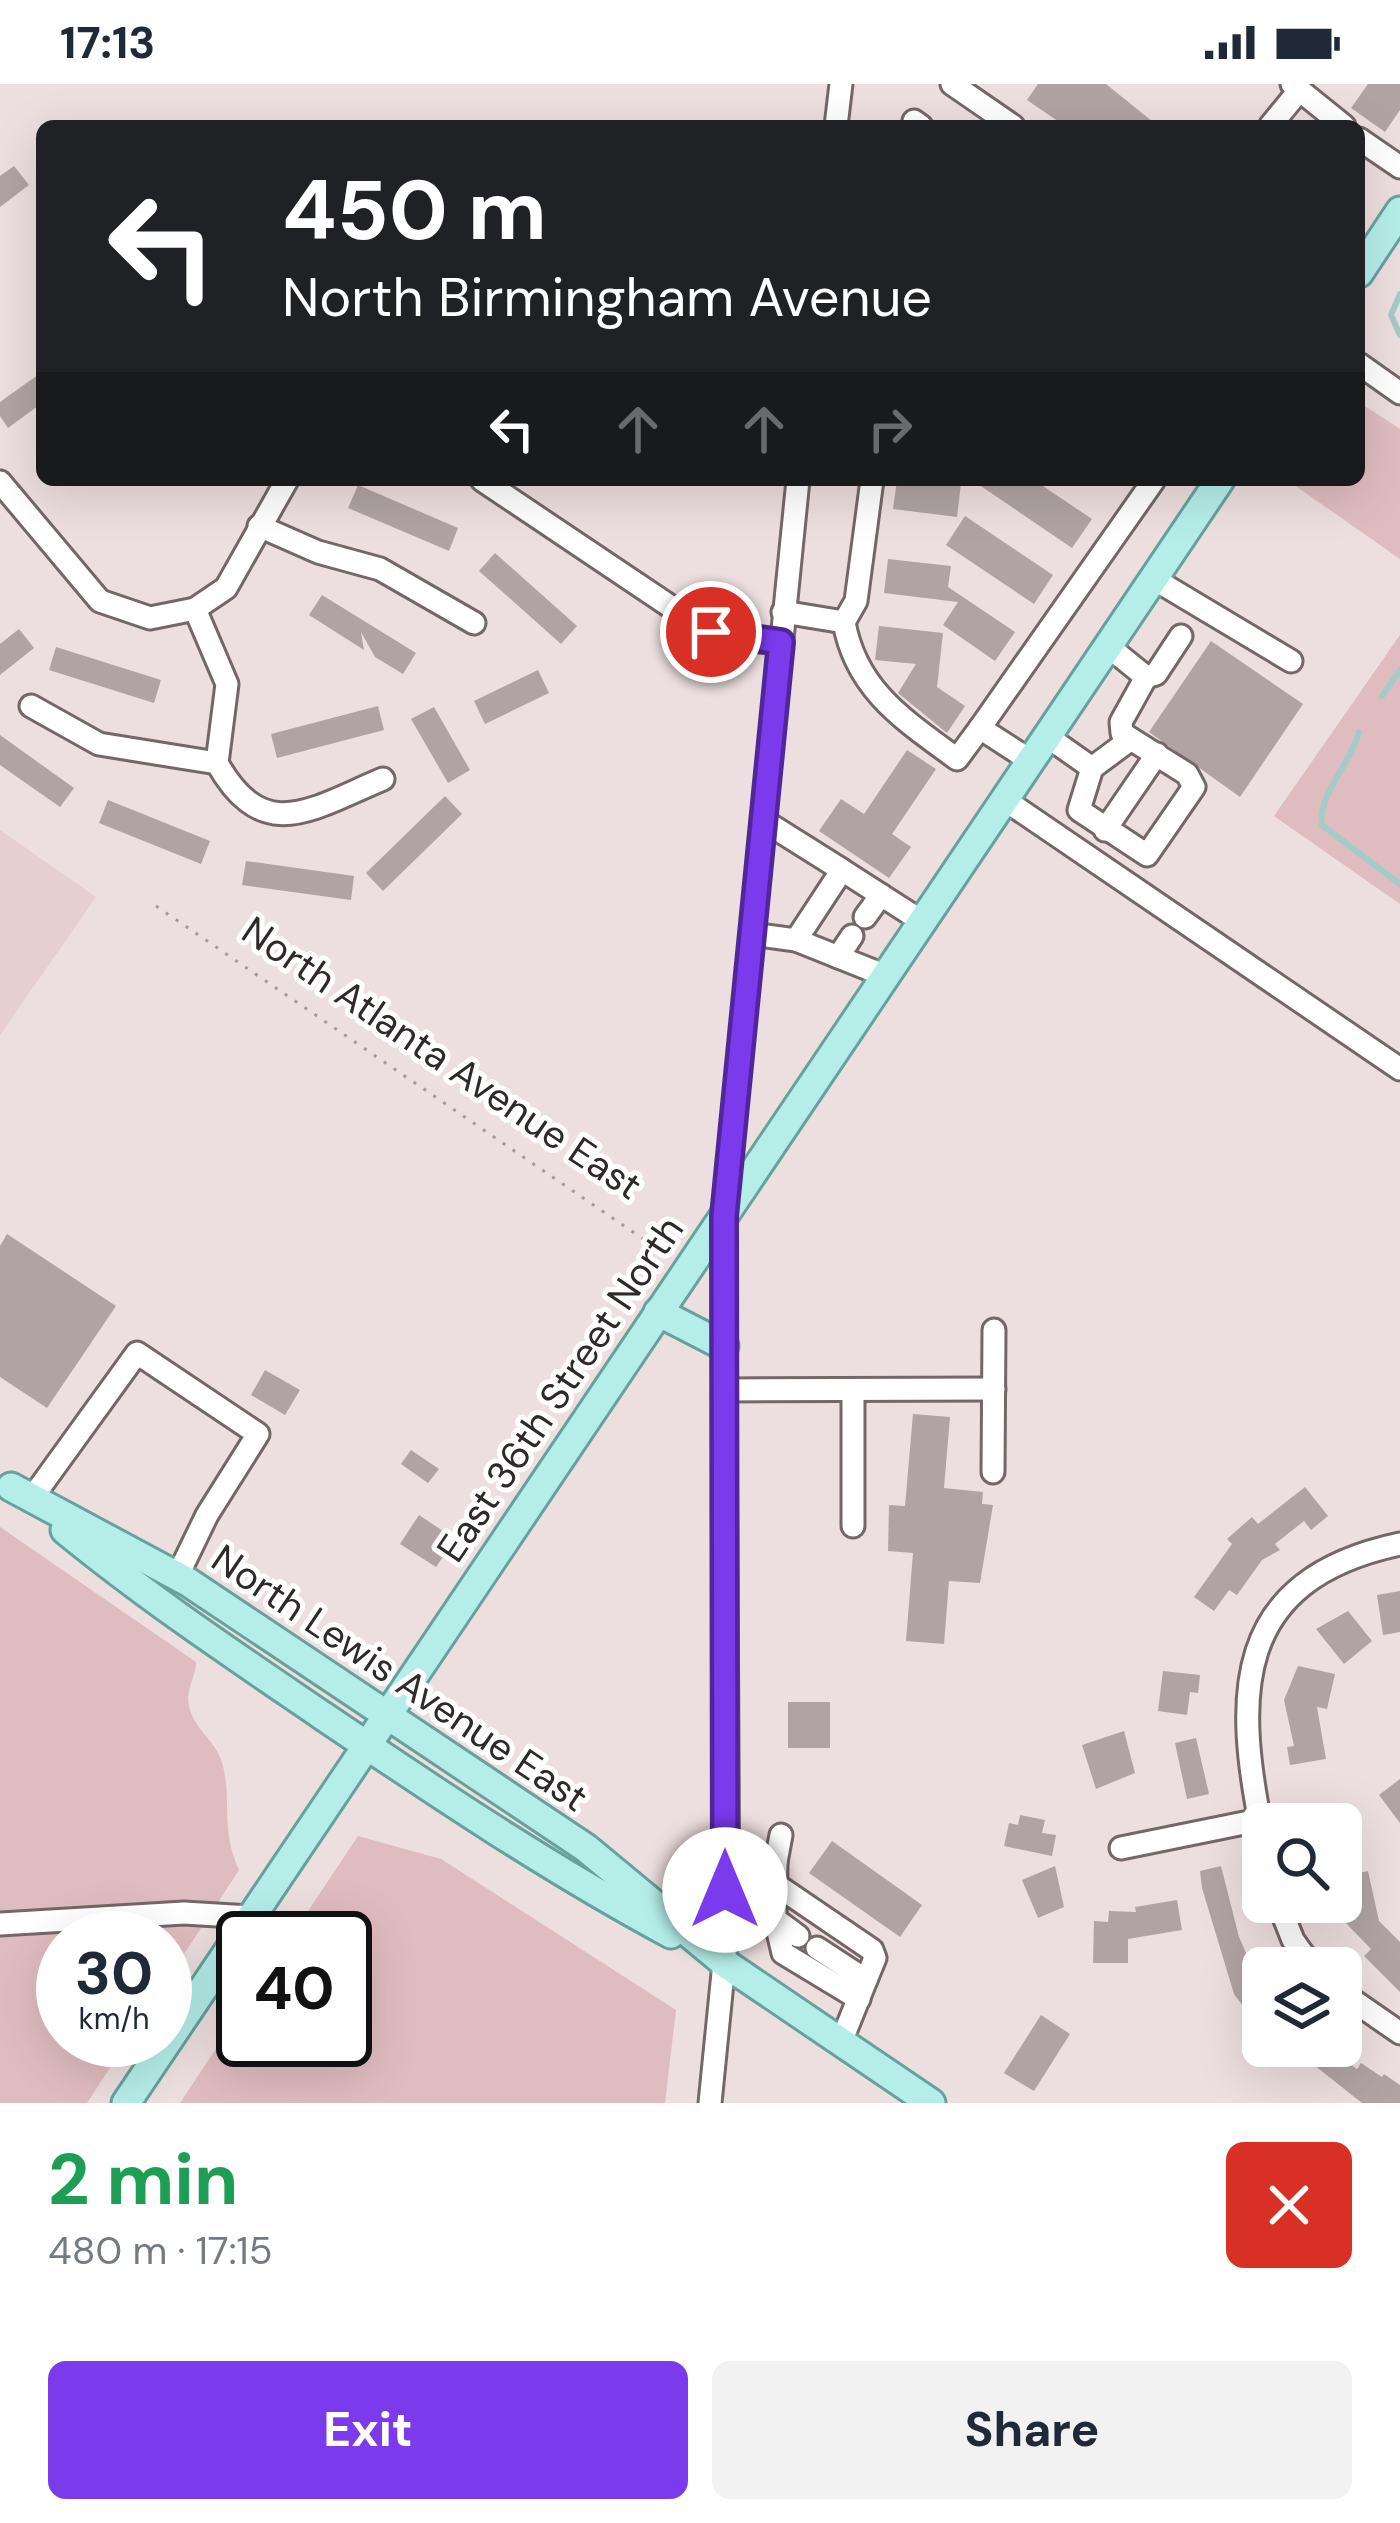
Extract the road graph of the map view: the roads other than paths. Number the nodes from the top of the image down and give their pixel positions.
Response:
1 (841, 84) edge
2 (952, 84) edge
3 (1295, 88) edge
4 (837, 120) edge
5 (1004, 120) edge
6 (1274, 120) edge
7 (1335, 120) edge
8 (1365, 143) edge
9 (1400, 167) edge
10 (1400, 211) edge
11 (1365, 264) edge
12 (1365, 368) edge
13 (1400, 393) edge
14 (0, 482) edge
15 (278, 486) edge
16 (491, 486) edge
17 (797, 486) edge
18 (871, 486) edge
19 (1150, 486) edge
20 (1207, 486) edge
21 (259, 526) junction
22 (1154, 579) junction
23 (195, 609) junction
24 (783, 612) junction
25 (844, 622) junction
26 (474, 623) dead end
27 (1181, 636) dead end
28 (781, 642) junction
29 (1109, 647) junction
30 (1291, 661) dead end
31 (1146, 677) junction
32 (31, 706) dead end
33 (980, 728) junction
34 (1048, 737) junction
35 (1131, 739) junction
36 (1156, 754) junction
37 (1031, 761) junction
38 (217, 763) junction
39 (1092, 768) junction
40 (383, 779) dead end
41 (1005, 800) junction
42 (764, 821) junction
43 (1110, 833) junction
44 (1097, 862) junction
45 (842, 870) junction
46 (881, 895) junction
47 (923, 922) junction
48 (752, 934) junction
49 (796, 940) junction
50 (838, 957) junction
51 (886, 976) junction
52 (1400, 1069) edge
53 (724, 1216) junction
54 (658, 1312) junction
55 (994, 1330) dead end
56 (724, 1346) junction
57 (724, 1390) junction
58 (853, 1390) junction
59 (994, 1390) junction
60 (993, 1472) dead end
61 (14, 1488) edge
62 (853, 1526) dead end
63 (1400, 1544) edge
64 (177, 1577) junction
65 (386, 1715) junction
66 (365, 1745) junction
67 (1257, 1803) edge
68 (1242, 1832) edge
69 (781, 1834) dead end
70 (1121, 1848) dead end
71 (725, 1855) junction
72 (776, 1873) junction
73 (254, 1911) edge
74 (216, 1915) edge
75 (775, 1919) junction
76 (0, 1924) edge
77 (726, 1964) junction
78 (216, 1968) edge
79 (862, 1989) junction
80 (1362, 2007) edge
81 (1400, 2033) edge
82 (841, 2042) junction
83 (126, 2103) edge
84 (710, 2103) edge
85 (931, 2103) edge

1 - 4 street
2 - 5 street
3 - 6 street
3 - 7 street
8 - 9 street
10 - 11 main road
12 - 13 street
14 - 23 street
15 - 21 street
16 - 28 street
17 - 24 street
18 - 25 street
19 - 33 street
20 - 22 main road, East 36th Street North
21 - 23 street
21 - 26 street
22 - 29 main road, East 36th Street North
22 - 30 street
23 - 38 street
24 - 25 street
24 - 28 street
25 - 33 street
27 - 31 street
28 - 42 street
29 - 31 street
29 - 34 main road, East 36th Street North
31 - 35 street
32 - 38 street
33 - 37 street
34 - 37 main road, East 36th Street North
34 - 39 street
35 - 36 street
35 - 39 street
36 - 43 street
36 - 43 street
37 - 41 main road, East 36th Street North
38 - 40 street
39 - 43 street
41 - 44 street
41 - 47 main road, East 36th Street North
42 - 45 street
42 - 48 street
43 - 44 street
44 - 52 street
45 - 46 street
45 - 49 street
46 - 47 street
46 - 50 street
47 - 51 main road, East 36th Street North
48 - 49 street
48 - 53 street
49 - 50 street
50 - 51 street
51 - 53 main road, East 36th Street North
53 - 54 main road, East 36th Street North
53 - 56 street
54 - 56 main road
54 - 65 main road, East 36th Street North
55 - 59 street
56 - 57 street
57 - 58 street
57 - 71 street
58 - 59 street
58 - 62 street
59 - 60 street
61 - 64 main road, North Lewis Avenue East
61 - 64 street
61 - 66 main road, North Lewis Avenue East
63 - 67 street
64 - 65 main road, North Lewis Avenue East
65 - 66 main road, East 36th Street North
65 - 77 main road, North Lewis Avenue East
66 - 73 main road, East 36th Street North
66 - 77 main road, North Lewis Avenue East
68 - 70 street
69 - 72 street
71 - 72 street
71 - 77 street
72 - 75 street
72 - 79 street
74 - 76 street
75 - 79 street
75 - 79 street
77 - 82 main road, North Lewis Avenue East
77 - 84 street
78 - 83 main road, East 36th Street North
79 - 82 street
80 - 81 street
82 - 85 main road, North Lewis Avenue East

